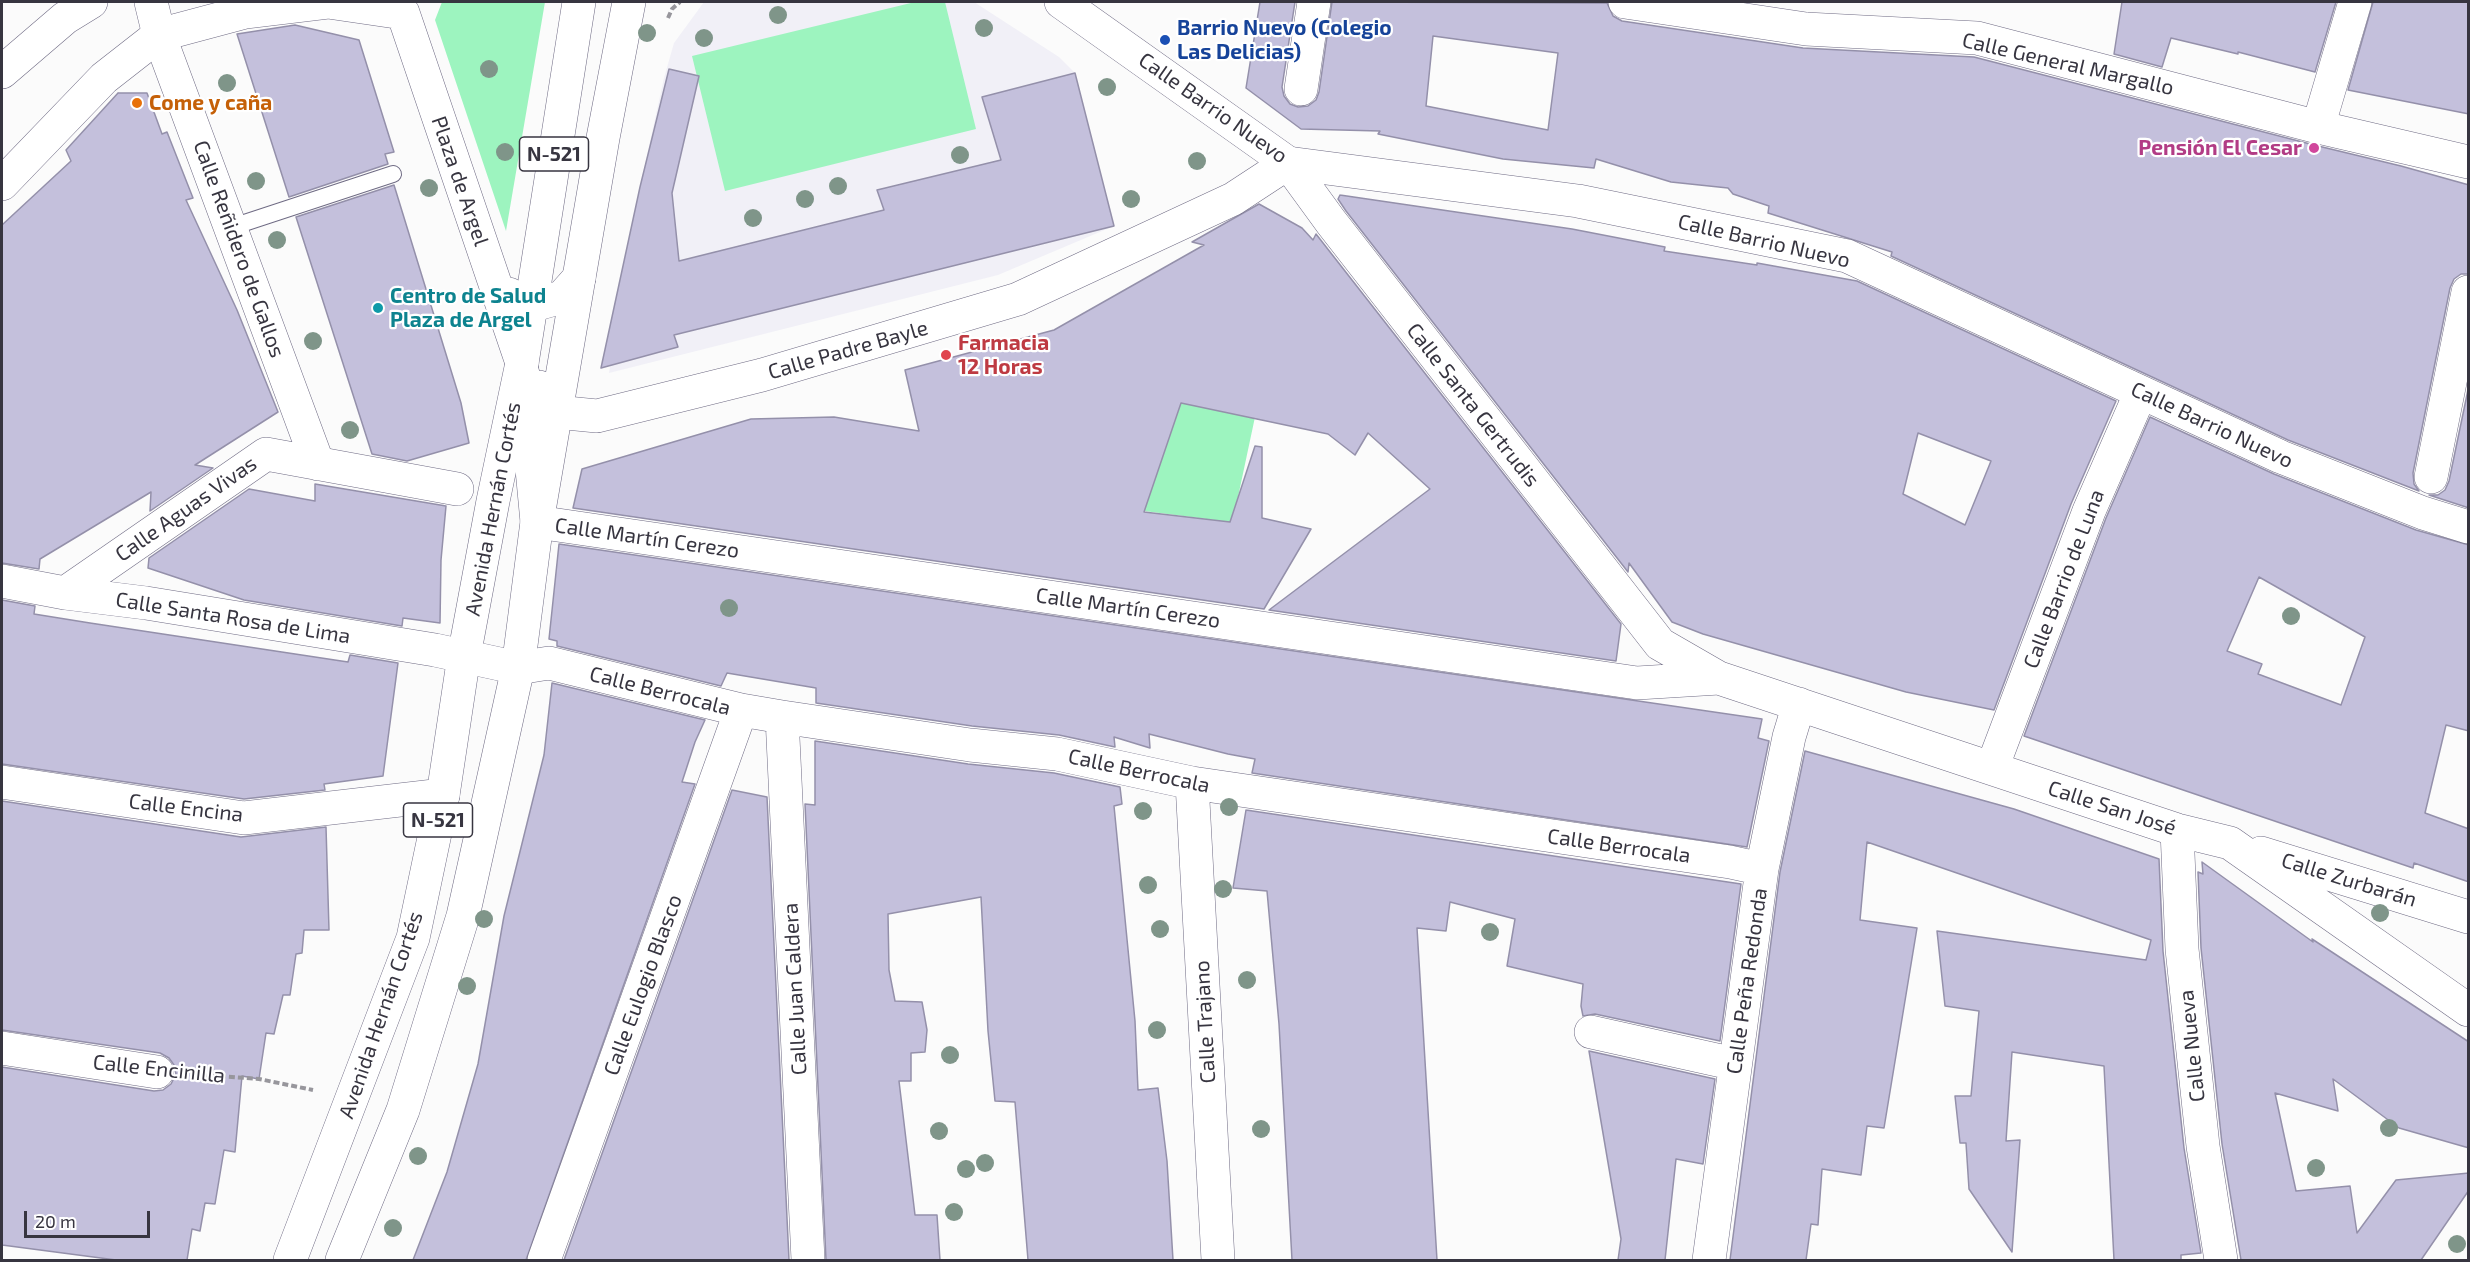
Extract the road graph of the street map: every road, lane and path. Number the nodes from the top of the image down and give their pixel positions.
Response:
1 (91, 2) edge
2 (150, 2) edge
3 (579, 2) edge
4 (629, 2) edge
5 (1061, 2) edge
6 (1314, 2) edge
7 (1625, 2) edge
8 (2355, 2) edge
9 (408, 7) edge
10 (159, 35) junction
11 (2, 72) edge
12 (1301, 89) dead end
13 (2318, 127) junction
14 (2469, 162) edge
15 (1288, 163) junction
16 (393, 174) dead end
17 (2, 184) edge
18 (232, 228) junction
19 (579, 278) junction
20 (496, 284) junction
21 (2469, 292) edge
22 (530, 306) junction
23 (522, 363) junction
24 (2140, 392) junction
25 (556, 412) junction
26 (318, 464) junction
27 (2431, 477) dead end
28 (457, 489) dead end
29 (537, 522) junction
30 (2469, 527) edge
31 (2, 581) edge
32 (65, 593) junction
33 (1660, 644) junction
34 (464, 656) junction
35 (518, 668) junction
36 (1719, 678) junction
37 (1637, 683) junction
38 (1799, 704) junction
39 (741, 710) junction
40 (782, 717) junction
41 (1992, 768) junction
42 (2, 783) edge
43 (1192, 783) junction
44 (443, 795) junction
45 (2177, 830) junction
46 (2230, 843) junction
47 (1762, 869) junction
48 (2469, 917) edge
49 (2469, 1010) edge
50 (1591, 1032) dead end
51 (2, 1048) edge
52 (1735, 1064) junction
53 (157, 1072) joint
54 (316, 1091) dead end
55 (290, 1260) edge
56 (342, 1260) edge
57 (544, 1260) edge
58 (808, 1260) edge
59 (1218, 1260) edge
60 (1709, 1260) edge
61 (2221, 1260) edge

1 - 11 street
2 - 10 street, Calle Reñidero de Gallos
3 - 22 street, Avenida Hernán Cortés / N-521
4 - 19 street, Avenida Hernán Cortés / N-521
5 - 15 street, Calle Barrio Nuevo
6 - 12 street
7 - 13 street, Calle General Margallo
8 - 13 street
9 - 10 street
9 - 20 street, Plaza de Argel
10 - 17 street
10 - 18 street, Calle Reñidero de Gallos
13 - 14 street, Calle General Margallo
15 - 24 street, Calle Barrio Nuevo
15 - 25 street, Calle Padre Bayle
15 - 33 street, Calle Santa Gertrudis
16 - 18 lane
18 - 26 street, Calle Reñidero de Gallos
19 - 22 street
19 - 25 street, Avenida Hernán Cortés / N-521
20 - 22 street
20 - 23 street, Plaza de Argel
21 - 27 street
22 - 23 street, Avenida Hernán Cortés / N-521
23 - 25 street, Avenida Hernán Cortés
23 - 29 street, Avenida Hernán Cortés
23 - 34 street, Avenida Hernán Cortés / N-521
24 - 30 street, Calle Barrio Nuevo
24 - 41 street, Calle Barrio de Luna
25 - 29 street, Avenida Hernán Cortés / N-521
26 - 28 street, Calle Aguas Vivas
26 - 32 street, Calle Aguas Vivas
29 - 35 street, Avenida Hernán Cortés / N-521
29 - 37 street, Calle Martín Cerezo
31 - 32 street, Calle Santa Rosa de Lima
32 - 34 street, Calle Santa Rosa de Lima
33 - 36 street, Calle Santa Gertrudis
33 - 37 street
34 - 35 street
34 - 44 street, Avenida Hernán Cortés / N-521
35 - 39 street, Calle Berrocala
35 - 56 street, Avenida Hernán Cortés / N-521
36 - 37 street, Calle Martín Cerezo
36 - 38 street, Calle San José
38 - 41 street, Calle San José
38 - 47 street, Calle Peña Redonda
39 - 40 street, Calle Berrocala
39 - 57 street, Calle Eulogio Blasco
40 - 43 street, Calle Berrocala
40 - 58 street, Calle Juan Caldera
41 - 45 street, Calle San José
42 - 44 street, Calle Encina
43 - 47 street, Calle Berrocala
43 - 59 street, Calle Trajano
44 - 55 street, Avenida Hernán Cortés / N-521
45 - 46 street, Calle San José
45 - 61 street, Calle Nueva
46 - 48 street, Calle Zurbarán
46 - 49 street, Calle San José
47 - 52 street, Calle Peña Redonda
50 - 52 street
51 - 53 street, Calle Encinilla
52 - 60 street, Calle Peña Redonda
53 - 54 path, Calle Encinilla

